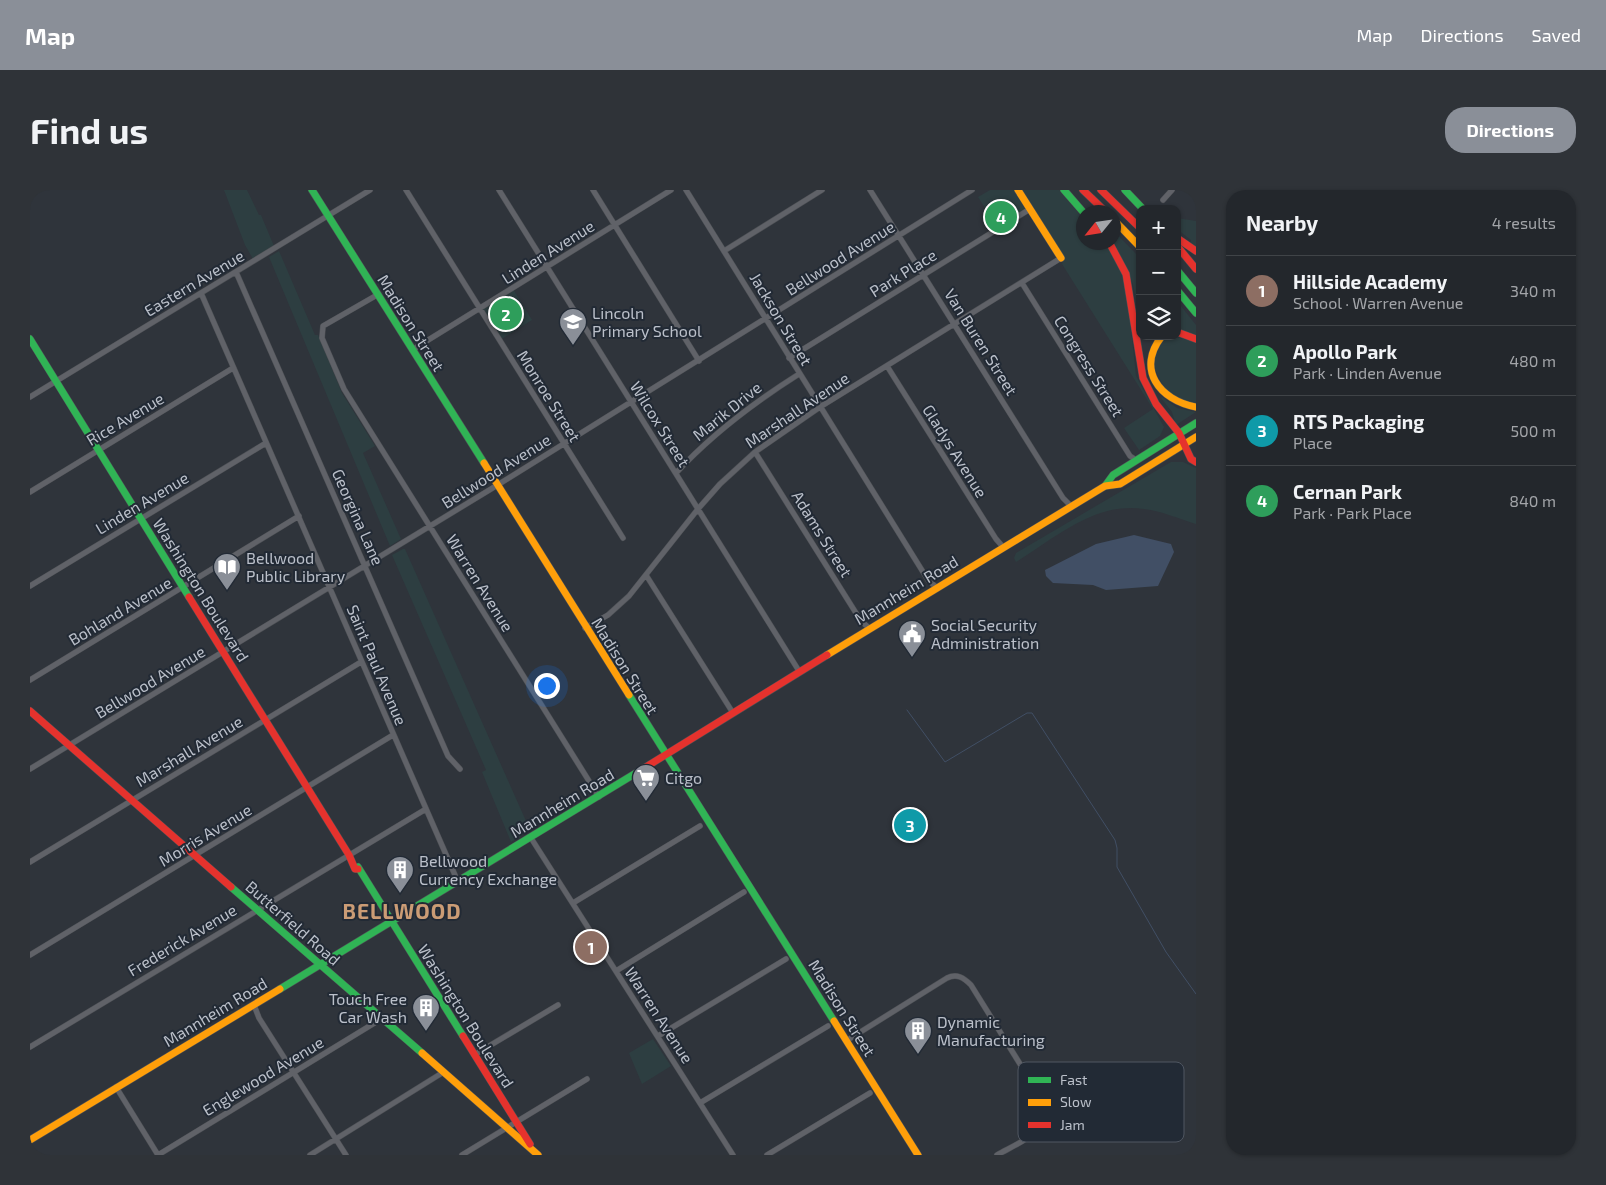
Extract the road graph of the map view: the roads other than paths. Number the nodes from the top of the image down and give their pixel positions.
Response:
1 (312, 190) edge
2 (370, 190) edge
3 (406, 190) edge
4 (499, 190) edge
5 (593, 190) edge
6 (671, 190) edge
7 (686, 190) edge
8 (822, 190) edge
9 (870, 190) edge
10 (972, 190) edge
11 (1018, 190) edge
12 (1064, 190) edge
13 (1083, 190) edge
14 (1101, 190) edge
15 (1125, 190) edge
16 (1172, 190) edge
17 (1164, 200) dead end
18 (1077, 205) edge
19 (1099, 205) edge
20 (1139, 205) edge
21 (1030, 209) junction
22 (328, 216) junction
23 (1136, 224) edge
24 (614, 225) junction
25 (1121, 227) edge
26 (899, 236) junction
27 (1181, 241) edge
28 (1136, 243) edge
29 (1114, 250) edge
30 (1180, 250) edge
31 (724, 251) junction
32 (1196, 251) edge
33 (1061, 258) joint
34 (546, 267) junction
35 (1196, 269) edge
36 (236, 272) junction
37 (924, 275) junction
38 (1181, 275) edge
39 (1022, 283) junction
40 (1196, 293) edge
41 (201, 294) junction
42 (377, 294) junction
43 (1181, 295) edge
44 (479, 308) junction
45 (1196, 313) edge
46 (766, 319) junction
47 (954, 324) junction
48 (1181, 333) edge
49 (30, 339) edge
50 (1196, 339) edge
51 (1159, 340) edge
52 (412, 350) junction
53 (789, 358) junction
54 (699, 361) junction
55 (888, 366) junction
56 (233, 368) junction
57 (800, 374) junction
58 (56, 381) junction
59 (30, 397) edge
60 (632, 402) junction
61 (820, 407) junction
62 (1196, 407) edge
63 (1196, 423) edge
64 (1179, 433) junction
65 (1196, 437) edge
66 (266, 443) junction
67 (564, 444) junction
68 (1185, 444) junction
69 (99, 450) junction
70 (755, 452) junction
71 (1136, 460) junction
72 (1196, 462) edge
73 (676, 474) junction
74 (496, 486) junction
75 (1105, 486) junction
76 (30, 492) edge
77 (1072, 507) junction
78 (698, 509) junction
79 (299, 516) junction
80 (141, 519) junction
81 (430, 526) junction
82 (623, 538) dead end
83 (1004, 548) junction
84 (365, 566) junction
85 (646, 576) junction
86 (30, 586) edge
87 (183, 587) junction
88 (330, 587) junction
89 (936, 587) junction
90 (585, 628) junction
91 (869, 628) junction
92 (223, 652) junction
93 (361, 662) junction
94 (799, 671) junction
95 (30, 680) edge
96 (30, 711) edge
97 (733, 713) junction
98 (265, 719) junction
99 (393, 735) junction
100 (69, 745) junction
101 (665, 756) junction
102 (30, 769) edge
103 (460, 769) dead end
104 (307, 788) junction
105 (599, 797) junction
106 (132, 800) junction
107 (426, 809) junction
108 (700, 826) dead end
109 (531, 838) junction
110 (349, 854) junction
111 (195, 855) junction
112 (30, 862) edge
113 (458, 882) junction
114 (744, 892) dead end
115 (573, 904) junction
116 (257, 910) junction
117 (392, 922) junction
118 (30, 955) edge
119 (786, 959) dead end
120 (321, 965) junction
121 (616, 971) junction
122 (558, 1004) dead end
123 (254, 1005) junction
124 (381, 1019) junction
125 (828, 1026) dead end
126 (658, 1036) junction
127 (846, 1041) junction
128 (30, 1047) edge
129 (474, 1055) junction
130 (1019, 1062) edge
131 (294, 1072) junction
132 (442, 1073) junction
133 (586, 1079) dead end
134 (116, 1087) junction
135 (870, 1093) dead end
136 (700, 1104) junction
137 (516, 1122) junction
138 (506, 1128) junction
139 (30, 1140) edge
140 (336, 1140) junction
141 (1019, 1142) edge
142 (536, 1153) edge
143 (158, 1155) edge
144 (310, 1155) edge
145 (346, 1155) edge
146 (462, 1155) edge
147 (733, 1155) edge
148 (768, 1155) edge
149 (918, 1155) edge
150 (997, 1155) edge

1 - 22 main road, Madison Street
2 - 22 street, Eastern Avenue
3 - 44 street, Monroe Street
4 - 34 street, Wilcox Street
5 - 24 street
6 - 24 street, Linden Avenue
7 - 31 street, Jackson Street
8 - 31 street
9 - 26 street, Van Buren Street
10 - 26 street, Bellwood Avenue
11 - 21 main road
12 - 18 main road
13 - 19 main road
14 - 23 main road
15 - 20 main road
16 - 17 street
21 - 33 main road
21 - 37 street, Park Place
22 - 36 street, Eastern Avenue
22 - 42 main road, Madison Street
24 - 34 street, Linden Avenue
24 - 54 street
25 - 28 main road
26 - 37 street, Van Buren Street
26 - 46 street, Bellwood Avenue
27 - 32 main road
29 - 64 main road
30 - 35 main road
31 - 46 street, Jackson Street
33 - 39 street, Marshall Avenue
34 - 44 street, Linden Avenue
34 - 60 street, Wilcox Street
36 - 41 street, Eastern Avenue
36 - 84 street, Georgina Lane
37 - 47 street, Van Buren Street
37 - 53 street, Park Place
38 - 40 main road
39 - 47 street, Marshall Avenue
39 - 71 street, Congress Street
41 - 56 street, Saint Paul Avenue
41 - 58 street, Eastern Avenue
42 - 52 main road, Madison Street
42 - 81 street, Warren Avenue
43 - 45 main road
44 - 52 street, Linden Avenue
44 - 67 street, Monroe Street
46 - 53 street, Jackson Street
46 - 54 street, Bellwood Avenue
47 - 55 street, Marshall Avenue
47 - 77 street, Van Buren Street
48 - 50 main road
49 - 58 main road, Washington Boulevard
51 - 62 main road
52 - 74 main road, Madison Street
53 - 57 street, Jackson Street
54 - 60 street, Bellwood Avenue
55 - 61 street, Marshall Avenue
55 - 83 street, Gladys Avenue
56 - 66 street, Saint Paul Avenue
56 - 69 street, Rice Avenue
57 - 61 street, Jackson Street
57 - 73 street, Marik Drive
58 - 59 street, Eastern Avenue
58 - 69 main road, Washington Boulevard
60 - 67 street, Bellwood Avenue
60 - 73 street, Wilcox Street
61 - 70 street, Marshall Avenue
61 - 89 street, Jackson Street
63 - 64 main road, Mannheim Road
64 - 68 main road
64 - 71 main road, Mannheim Road
65 - 68 main road, Mannheim Road
66 - 79 street, Saint Paul Avenue
66 - 80 street, Linden Avenue
67 - 74 street, Bellwood Avenue
67 - 82 street, Monroe Street
68 - 72 main road
68 - 75 main road, Mannheim Road
69 - 76 street, Rice Avenue
69 - 80 main road, Washington Boulevard
70 - 78 street, Marshall Avenue
70 - 91 street, Adams Street
71 - 75 main road, Mannheim Road
73 - 78 street, Wilcox Street
74 - 81 street, Bellwood Avenue
74 - 90 main road, Madison Street
75 - 77 main road, Mannheim Road
77 - 83 main road, Mannheim Road
78 - 85 street, Marshall Avenue
78 - 94 street, Wilcox Street
79 - 87 street, Bohland Avenue
79 - 88 street, Saint Paul Avenue
80 - 86 street, Linden Avenue
80 - 87 main road, Washington Boulevard
81 - 84 street, Bellwood Avenue
81 - 105 street, Warren Avenue
83 - 89 main road, Mannheim Road
84 - 88 street, Bellwood Avenue
84 - 103 street, Georgina Lane
85 - 90 street, Marshall Avenue
85 - 97 street
87 - 92 main road, Washington Boulevard
87 - 95 street, Bohland Avenue
88 - 92 street, Bellwood Avenue
88 - 93 street, Saint Paul Avenue
89 - 91 main road, Mannheim Road
90 - 101 main road, Madison Street
91 - 94 main road, Mannheim Road
92 - 98 main road, Washington Boulevard
92 - 100 street, Bellwood Avenue
93 - 98 street, Marshall Avenue
93 - 99 street, Saint Paul Avenue
94 - 97 main road, Mannheim Road
96 - 100 main road, Butterfield Road
97 - 101 main road, Mannheim Road
98 - 104 main road, Washington Boulevard
98 - 106 street, Marshall Avenue
99 - 104 street, Morris Avenue
99 - 107 street, Saint Paul Avenue
100 - 102 street, Bellwood Avenue
100 - 106 main road, Butterfield Road
101 - 105 main road, Mannheim Road
101 - 127 main road, Madison Street
104 - 110 main road, Washington Boulevard
104 - 111 street, Morris Avenue
105 - 109 main road, Mannheim Road
106 - 111 main road, Butterfield Road
106 - 112 street, Marshall Avenue
107 - 110 street, Frederick Avenue
107 - 113 street, Saint Paul Avenue
108 - 115 street
109 - 113 main road, Mannheim Road
109 - 115 street, Warren Avenue
110 - 116 street, Frederick Avenue
110 - 117 main road, Washington Boulevard
111 - 116 main road, Butterfield Road
111 - 118 street, Morris Avenue
113 - 117 main road, Mannheim Road
114 - 121 street
115 - 121 street, Warren Avenue
116 - 120 main road, Butterfield Road
116 - 128 street, Frederick Avenue
117 - 120 main road, Mannheim Road
117 - 129 main road, Washington Boulevard
119 - 126 street
120 - 123 main road, Mannheim Road
120 - 124 main road, Butterfield Road
121 - 126 street, Warren Avenue
122 - 129 street
123 - 131 street
123 - 134 main road, Mannheim Road
124 - 131 street, Englewood Avenue
124 - 132 main road, Butterfield Road
125 - 136 street
126 - 136 street, Warren Avenue
127 - 130 street
127 - 149 main road, Madison Street
129 - 137 main road, Washington Boulevard
131 - 140 street
131 - 143 street, Englewood Avenue
132 - 138 main road, Butterfield Road
132 - 140 street
133 - 137 street
134 - 139 main road, Mannheim Road
134 - 143 street
135 - 148 street
136 - 147 street, Warren Avenue
137 - 138 street
137 - 142 main road, Washington Boulevard
138 - 142 main road, Butterfield Road
138 - 146 street
140 - 144 street
140 - 145 street
141 - 150 street

